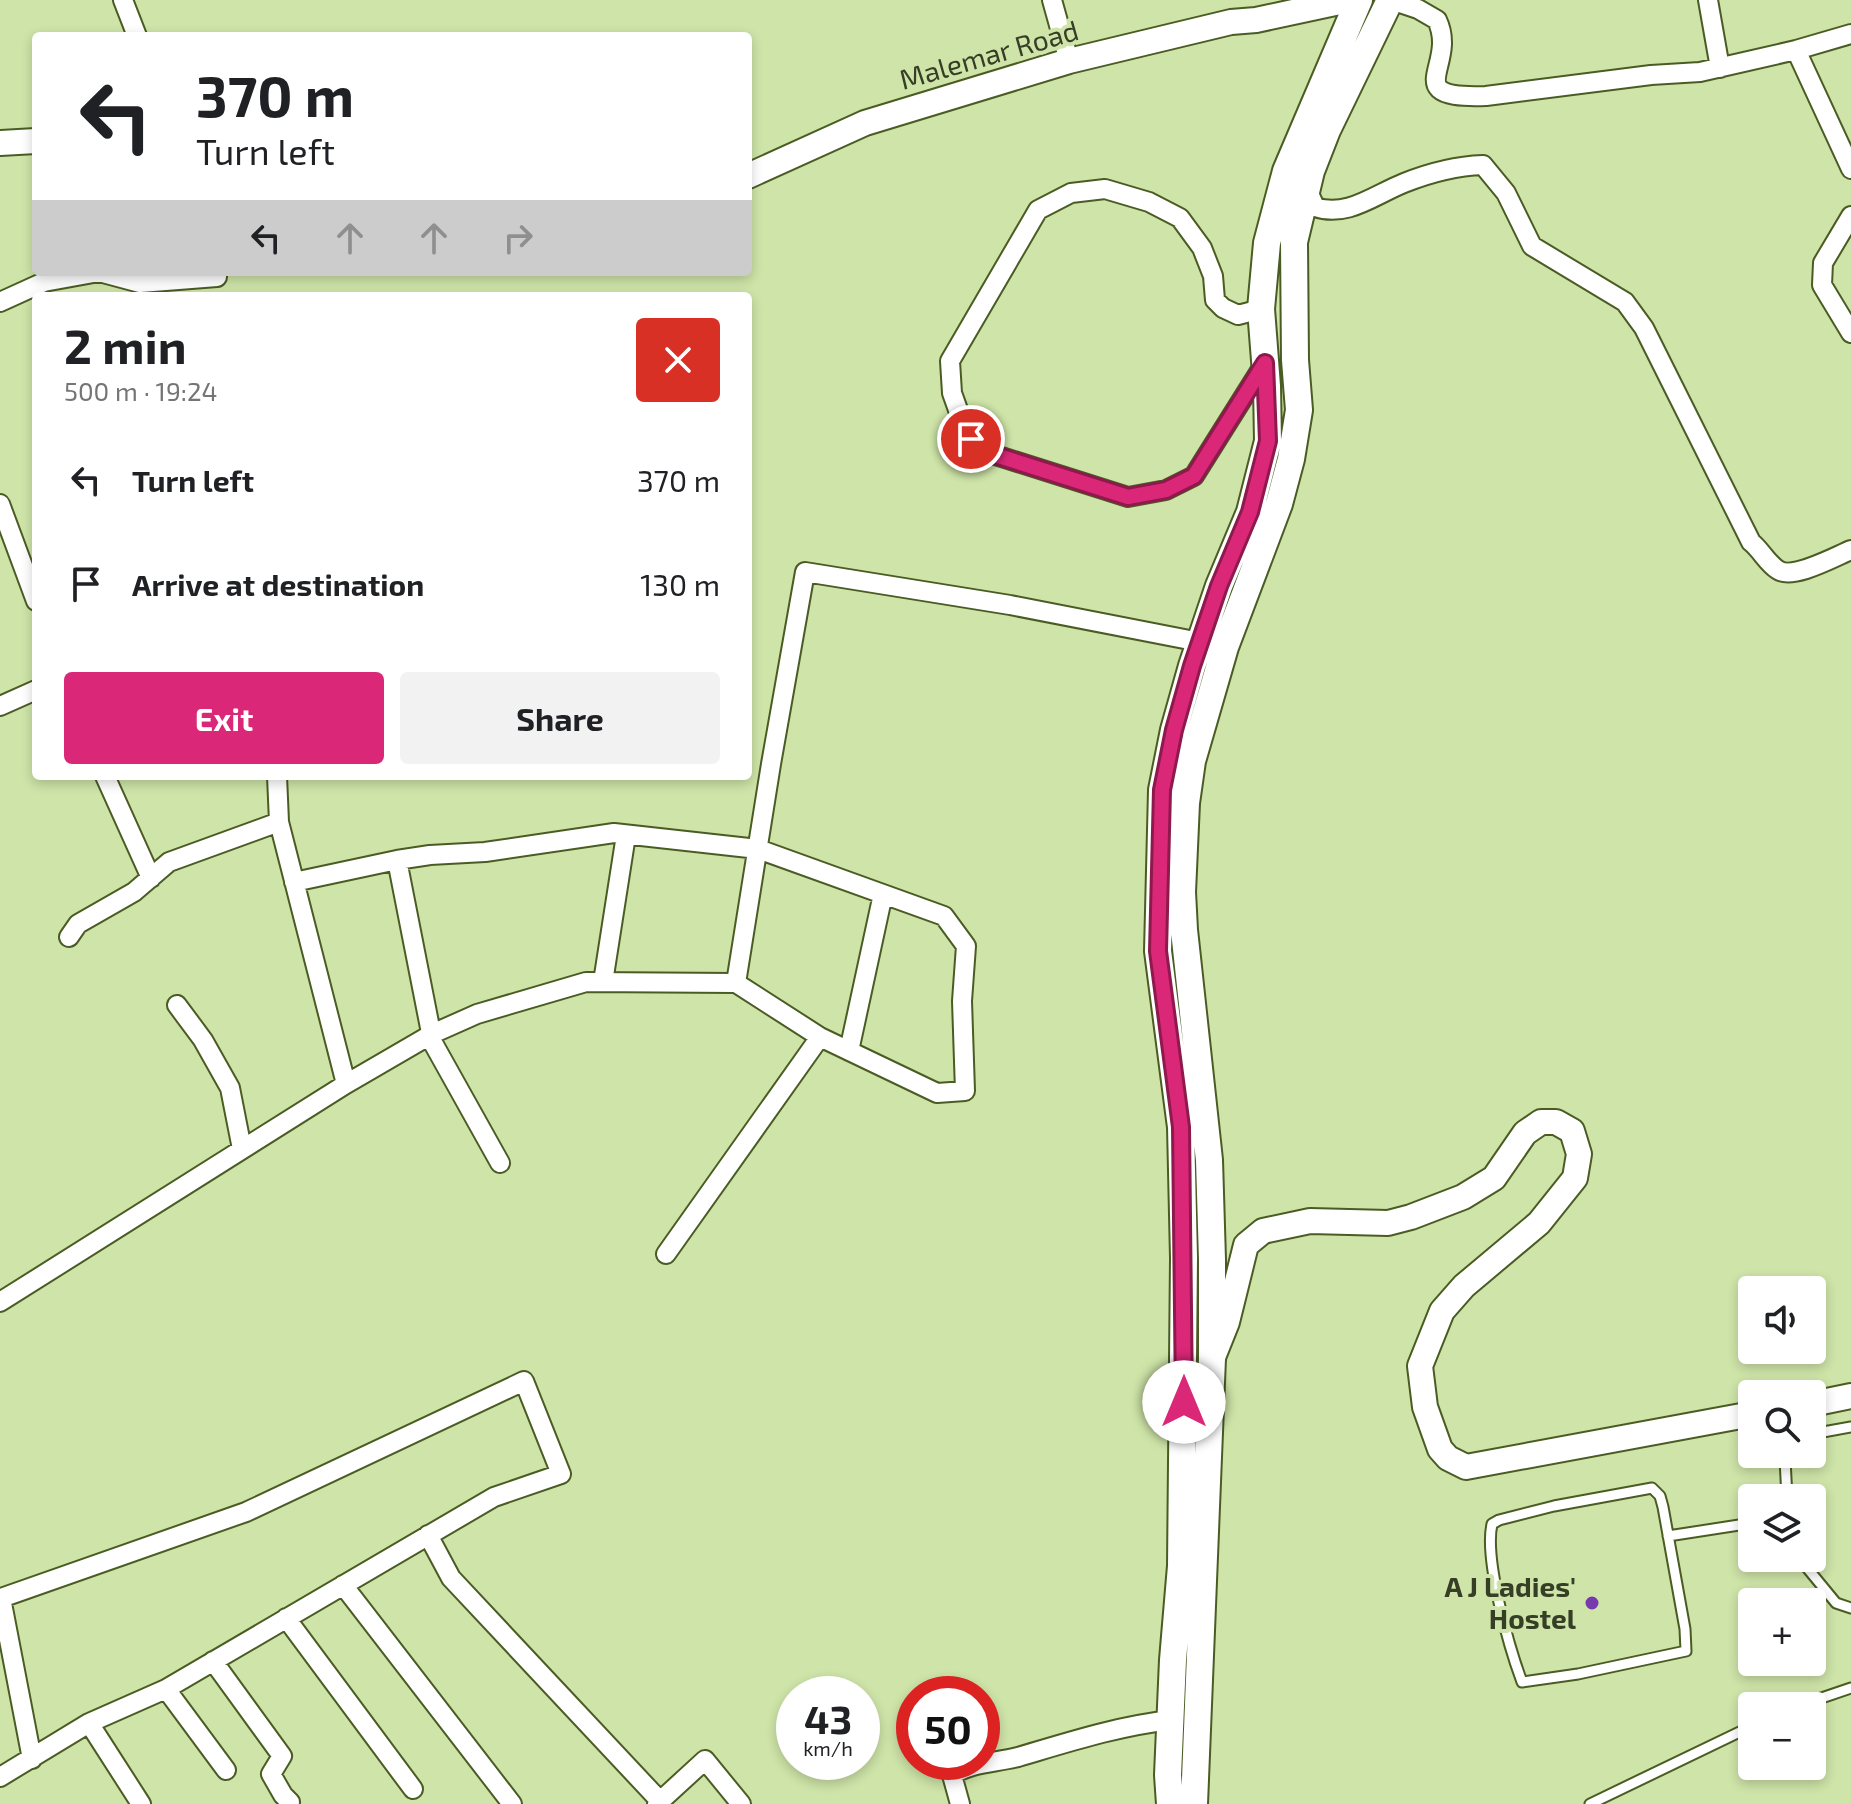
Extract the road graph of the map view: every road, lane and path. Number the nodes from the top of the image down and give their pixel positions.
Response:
1 (123, 0) edge
2 (1052, 0) edge
3 (1349, 0) edge
4 (1359, 0) edge
5 (1391, 0) edge
6 (1708, 0) edge
7 (1255, 10) edge
8 (135, 32) edge
9 (1851, 34) edge
10 (1796, 50) junction
11 (1069, 61) junction
12 (1720, 68) junction
13 (32, 141) edge
14 (0, 143) edge
15 (1851, 169) edge
16 (752, 174) edge
17 (1307, 189) junction
18 (1851, 216) edge
19 (77, 276) edge
20 (114, 276) edge
21 (200, 276) edge
22 (0, 302) edge
23 (1261, 309) junction
24 (1851, 333) edge
25 (1265, 363) junction
26 (0, 504) edge
27 (1851, 550) edge
28 (32, 590) edge
29 (1213, 644) junction
30 (32, 692) edge
31 (0, 706) edge
32 (107, 780) edge
33 (277, 780) edge
34 (279, 822) junction
35 (626, 835) junction
36 (758, 849) junction
37 (397, 860) junction
38 (151, 878) junction
39 (294, 882) junction
40 (883, 894) junction
41 (69, 937) dead end
42 (603, 982) junction
43 (736, 983) junction
44 (177, 1005) dead end
45 (432, 1034) junction
46 (820, 1037) junction
47 (849, 1051) junction
48 (346, 1084) junction
49 (242, 1149) junction
50 (500, 1163) dead end
51 (666, 1254) dead end
52 (1184, 1258) junction
53 (1212, 1260) junction
54 (0, 1302) edge
55 (1212, 1358) junction
56 (1851, 1396) edge
57 (1826, 1401) edge
58 (1738, 1417) edge
59 (1851, 1427) edge
60 (1826, 1431) edge
61 (1738, 1525) edge
62 (428, 1535) junction
63 (1668, 1536) junction
64 (1811, 1572) edge
65 (343, 1585) junction
66 (0, 1596) edge
67 (1851, 1608) edge
68 (286, 1618) junction
69 (213, 1661) junction
70 (1851, 1688) edge
71 (166, 1689) junction
72 (1826, 1696) edge
73 (1171, 1720) junction
74 (89, 1723) junction
75 (1738, 1733) edge
76 (32, 1759) junction
77 (226, 1770) dead end
78 (0, 1777) edge
79 (413, 1789) dead end
80 (290, 1802) dead end
81 (658, 1802) edge
82 (141, 1804) edge
83 (512, 1804) edge
84 (741, 1804) edge
85 (960, 1804) edge
86 (1180, 1804) edge
87 (1590, 1804) edge

1 - 8 street
2 - 11 street
3 - 7 street, Malemar Road
4 - 23 main road
5 - 12 street
5 - 17 main road
6 - 12 street
7 - 11 street, Malemar Road
9 - 10 street
10 - 12 street
10 - 15 street
11 - 16 street, Malemar Road
13 - 14 street
17 - 27 street
17 - 29 main road
18 - 24 street
19 - 22 street
20 - 21 street
23 - 25 main road
23 - 25 street
25 - 29 main road
26 - 28 street
29 - 36 street
29 - 52 main road
29 - 53 main road
30 - 31 street
32 - 38 street
33 - 34 street
34 - 38 street
34 - 39 street
35 - 36 street
35 - 37 street
35 - 42 street
36 - 40 street
36 - 43 street
37 - 39 street
37 - 45 street
38 - 41 street
39 - 48 street
40 - 47 street
40 - 47 street
42 - 43 street
42 - 45 street
43 - 46 street
44 - 49 street
45 - 48 street
45 - 50 street
46 - 47 street
46 - 51 street
48 - 49 street
49 - 54 street
52 - 53 main road
52 - 73 main road
53 - 55 main road
55 - 58 street
55 - 86 main road
56 - 57 street
59 - 60 lane
61 - 63 lane
62 - 65 street
62 - 66 street
62 - 81 street
63 - 63 lane
64 - 67 lane
65 - 68 street
65 - 83 street
66 - 76 street
68 - 69 street
68 - 79 street
69 - 71 street
69 - 80 street
70 - 72 lane
71 - 74 street
71 - 77 street
73 - 85 street
73 - 86 main road
74 - 76 street
74 - 82 street
75 - 87 lane
76 - 78 street
81 - 84 street

